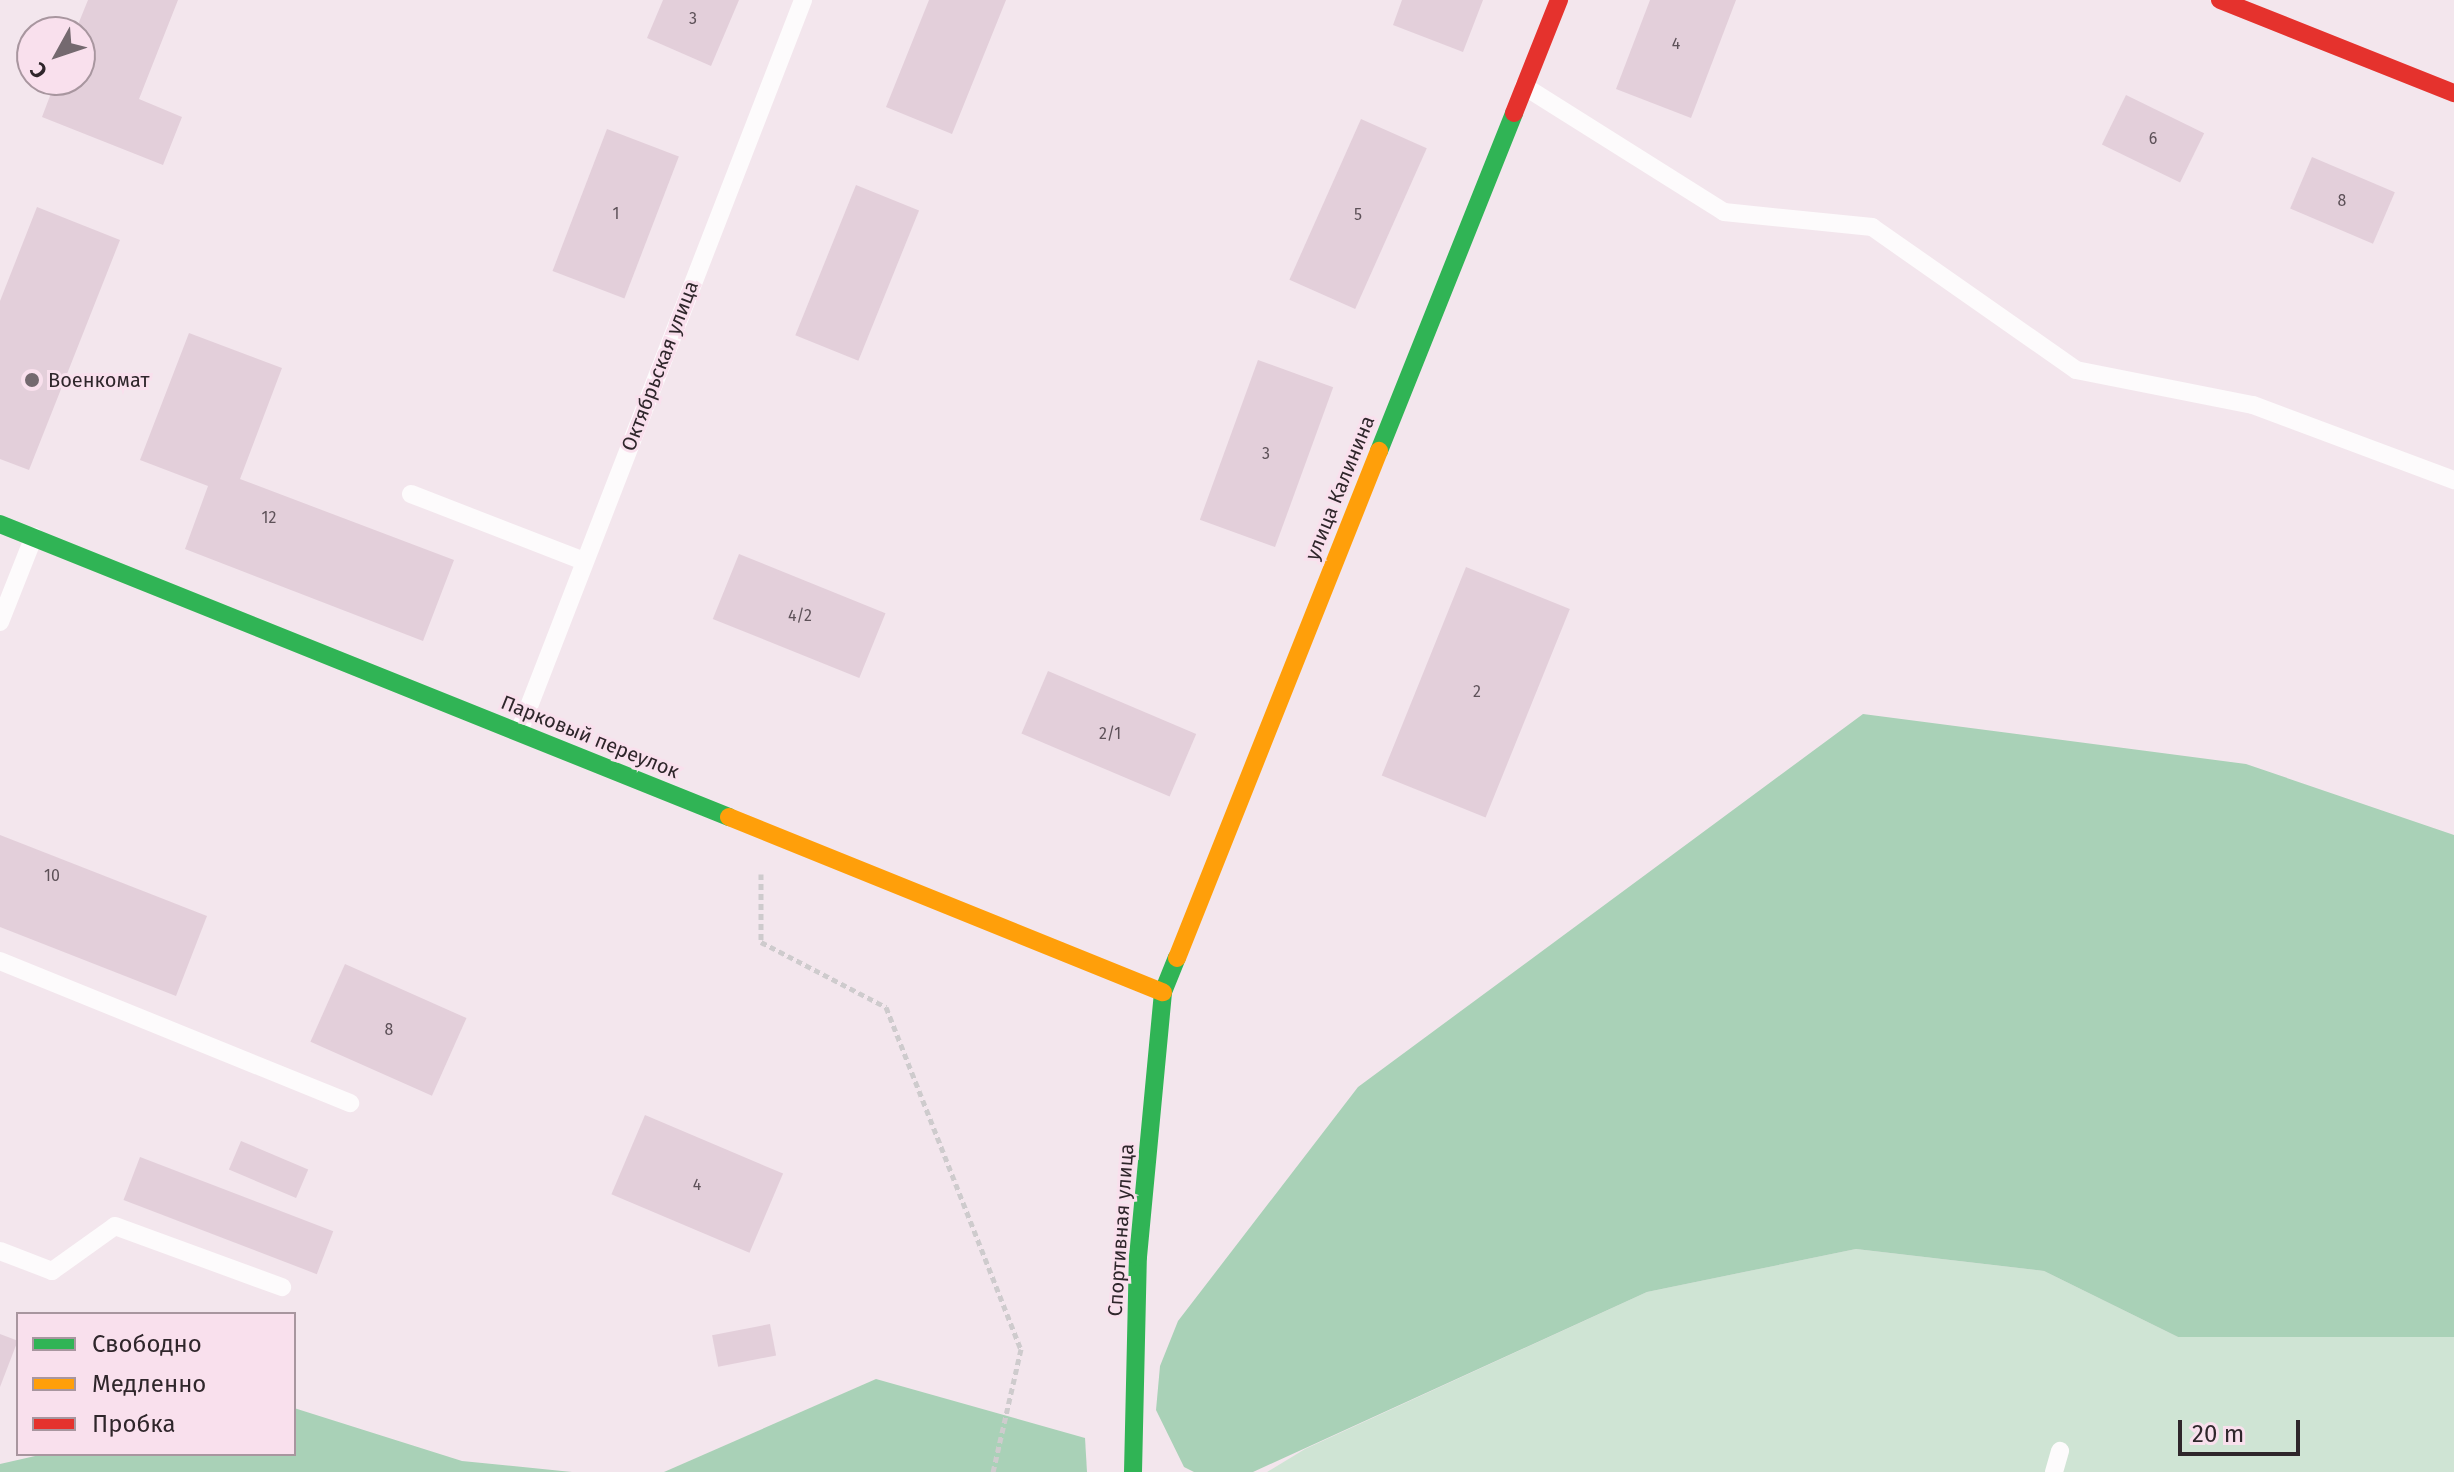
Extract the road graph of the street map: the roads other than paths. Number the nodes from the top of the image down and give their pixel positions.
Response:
1 (803, 0) edge
2 (1559, 0) edge
3 (2220, 0) edge
4 (1524, 86) junction
5 (2454, 93) edge
6 (2454, 480) edge
7 (411, 494) dead end
8 (0, 524) edge
9 (34, 536) junction
10 (584, 561) junction
11 (0, 622) edge
12 (519, 732) junction
13 (0, 961) edge
14 (1163, 992) junction
15 (350, 1103) dead end
16 (0, 1251) edge
17 (282, 1287) dead end
18 (2060, 1451) dead end
19 (1133, 1472) edge
20 (2054, 1472) edge

1 - 10 lane, Октябрьская улица
2 - 4 street, улица Калинина
3 - 5 street
4 - 6 lane
4 - 14 street, улица Калинина
7 - 10 lane
8 - 9 street, Парковый переулок
9 - 11 lane
9 - 12 street, Парковый переулок
10 - 12 lane, Октябрьская улица
12 - 14 street, Парковый переулок
13 - 15 lane
14 - 19 street, Спортивная улица
16 - 17 lane
18 - 20 lane

